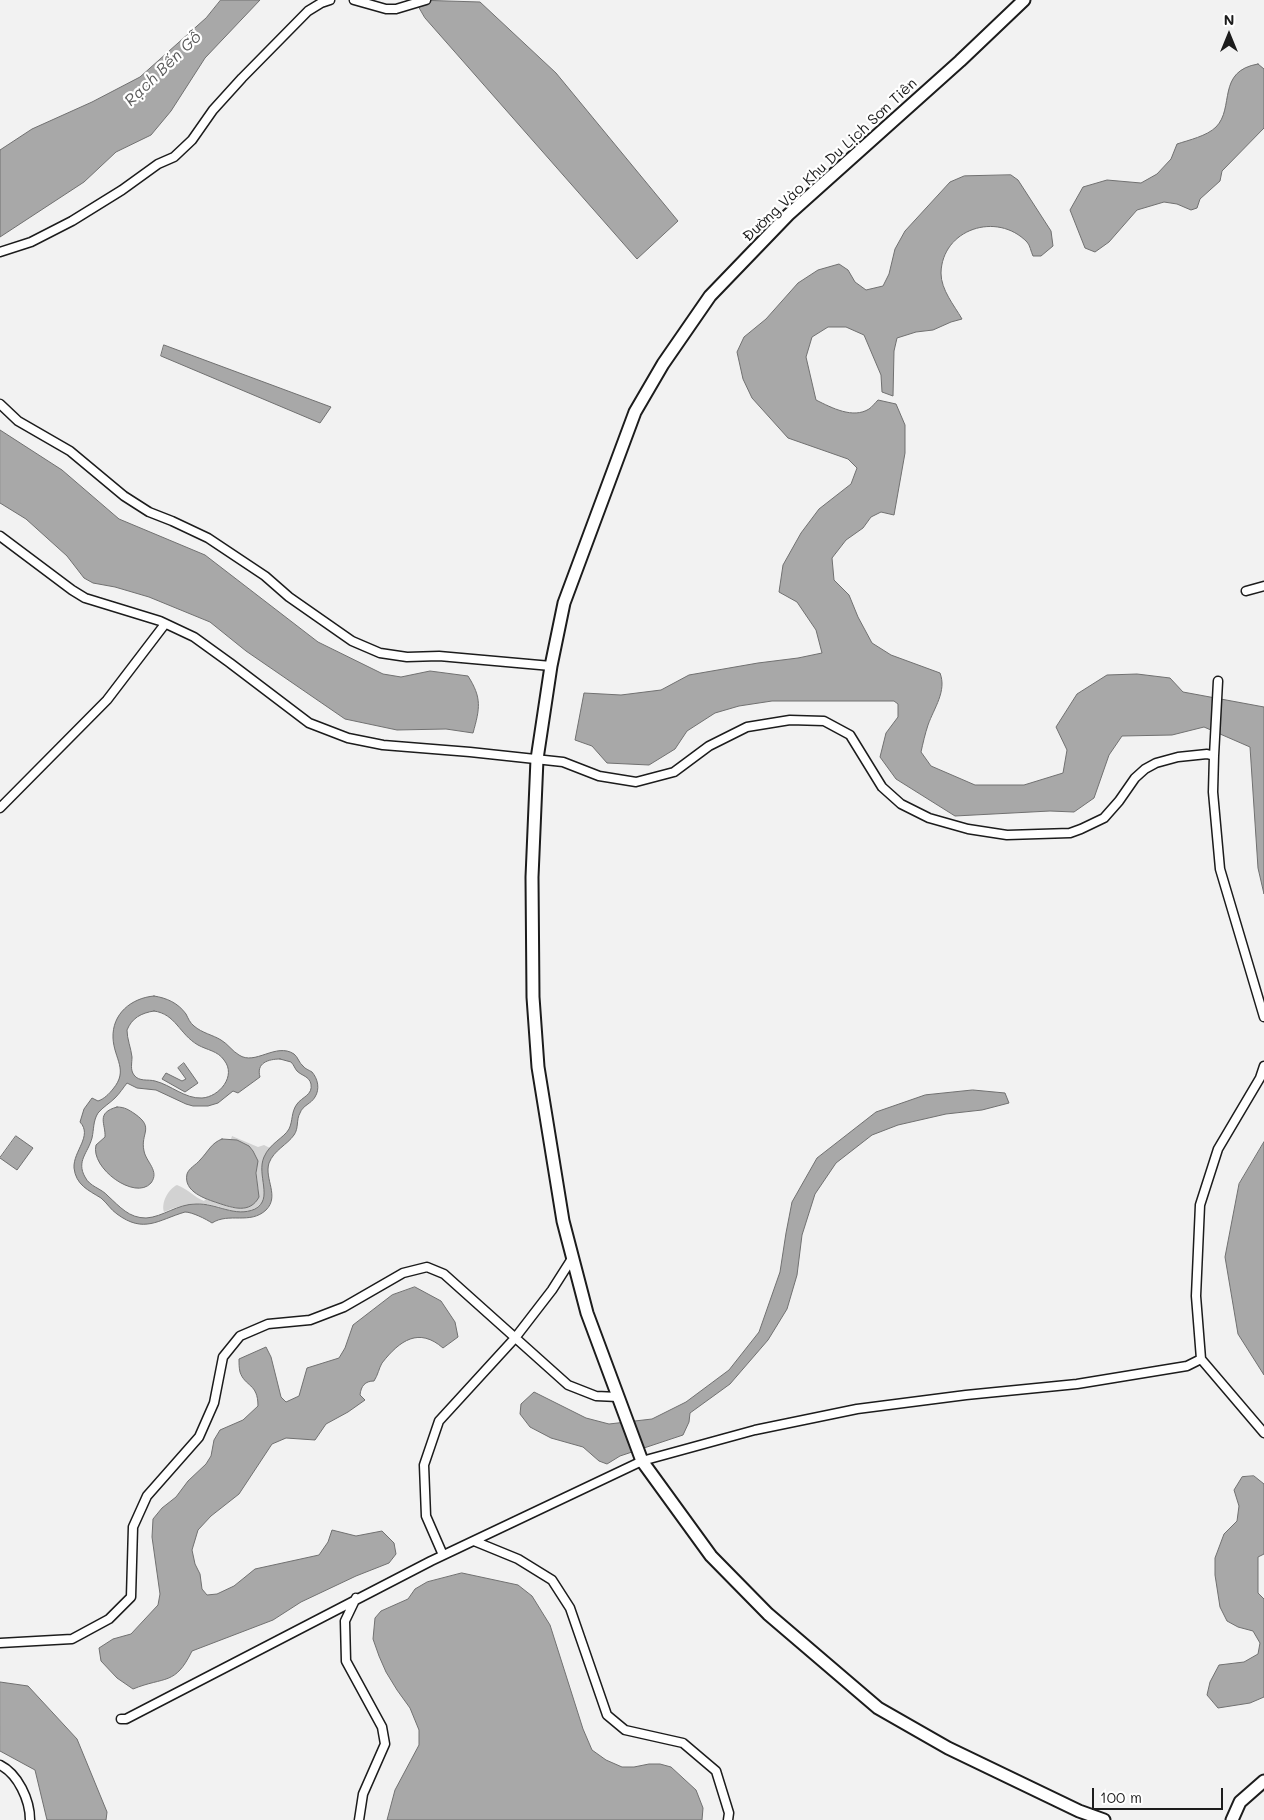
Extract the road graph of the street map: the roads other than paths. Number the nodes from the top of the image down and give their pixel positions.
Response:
1 (330, 0) edge
2 (354, 0) edge
3 (426, 0) edge
4 (1024, 0) edge
5 (0, 252) edge
6 (0, 404) edge
7 (0, 536) edge
8 (1264, 586) edge
9 (1246, 591) dead end
10 (166, 624) junction
11 (551, 666) junction
12 (1218, 681) dead end
13 (1214, 756) junction
14 (537, 759) junction
15 (0, 808) edge
16 (1264, 1017) edge
17 (1264, 1066) edge
18 (573, 1256) junction
19 (515, 1338) junction
20 (1201, 1360) junction
21 (618, 1397) junction
22 (1264, 1433) edge
23 (642, 1461) junction
24 (474, 1541) junction
25 (443, 1555) junction
26 (356, 1598) junction
27 (0, 1643) edge
28 (121, 1719) dead end
29 (0, 1765) edge
30 (1264, 1781) edge
31 (30, 1820) edge
32 (359, 1820) edge
33 (728, 1820) edge
34 (1104, 1820) edge
35 (1232, 1820) edge

1 - 5 street
2 - 3 street
4 - 11 street, Đường Vào Khu Du Lịch Sơn Tiên
6 - 11 street
7 - 10 street
8 - 9 street
10 - 14 street
10 - 15 street
11 - 14 street, Đường Vào Khu Du Lịch Sơn Tiên
12 - 13 street
13 - 14 street
13 - 16 street
14 - 18 street, Đường Vào Khu Du Lịch Sơn Tiên
17 - 20 street
18 - 19 street
18 - 21 street, Đường Vào Khu Du Lịch Sơn Tiên
19 - 21 street
19 - 25 street
19 - 27 street
20 - 22 street
20 - 23 street
21 - 23 street, Đường Vào Khu Du Lịch Sơn Tiên
23 - 24 street
23 - 34 street, Đường Vào Khu Du Lịch Sơn Tiên
24 - 25 street
24 - 33 street
25 - 26 street
26 - 28 street
26 - 32 street
29 - 31 street
30 - 35 street

